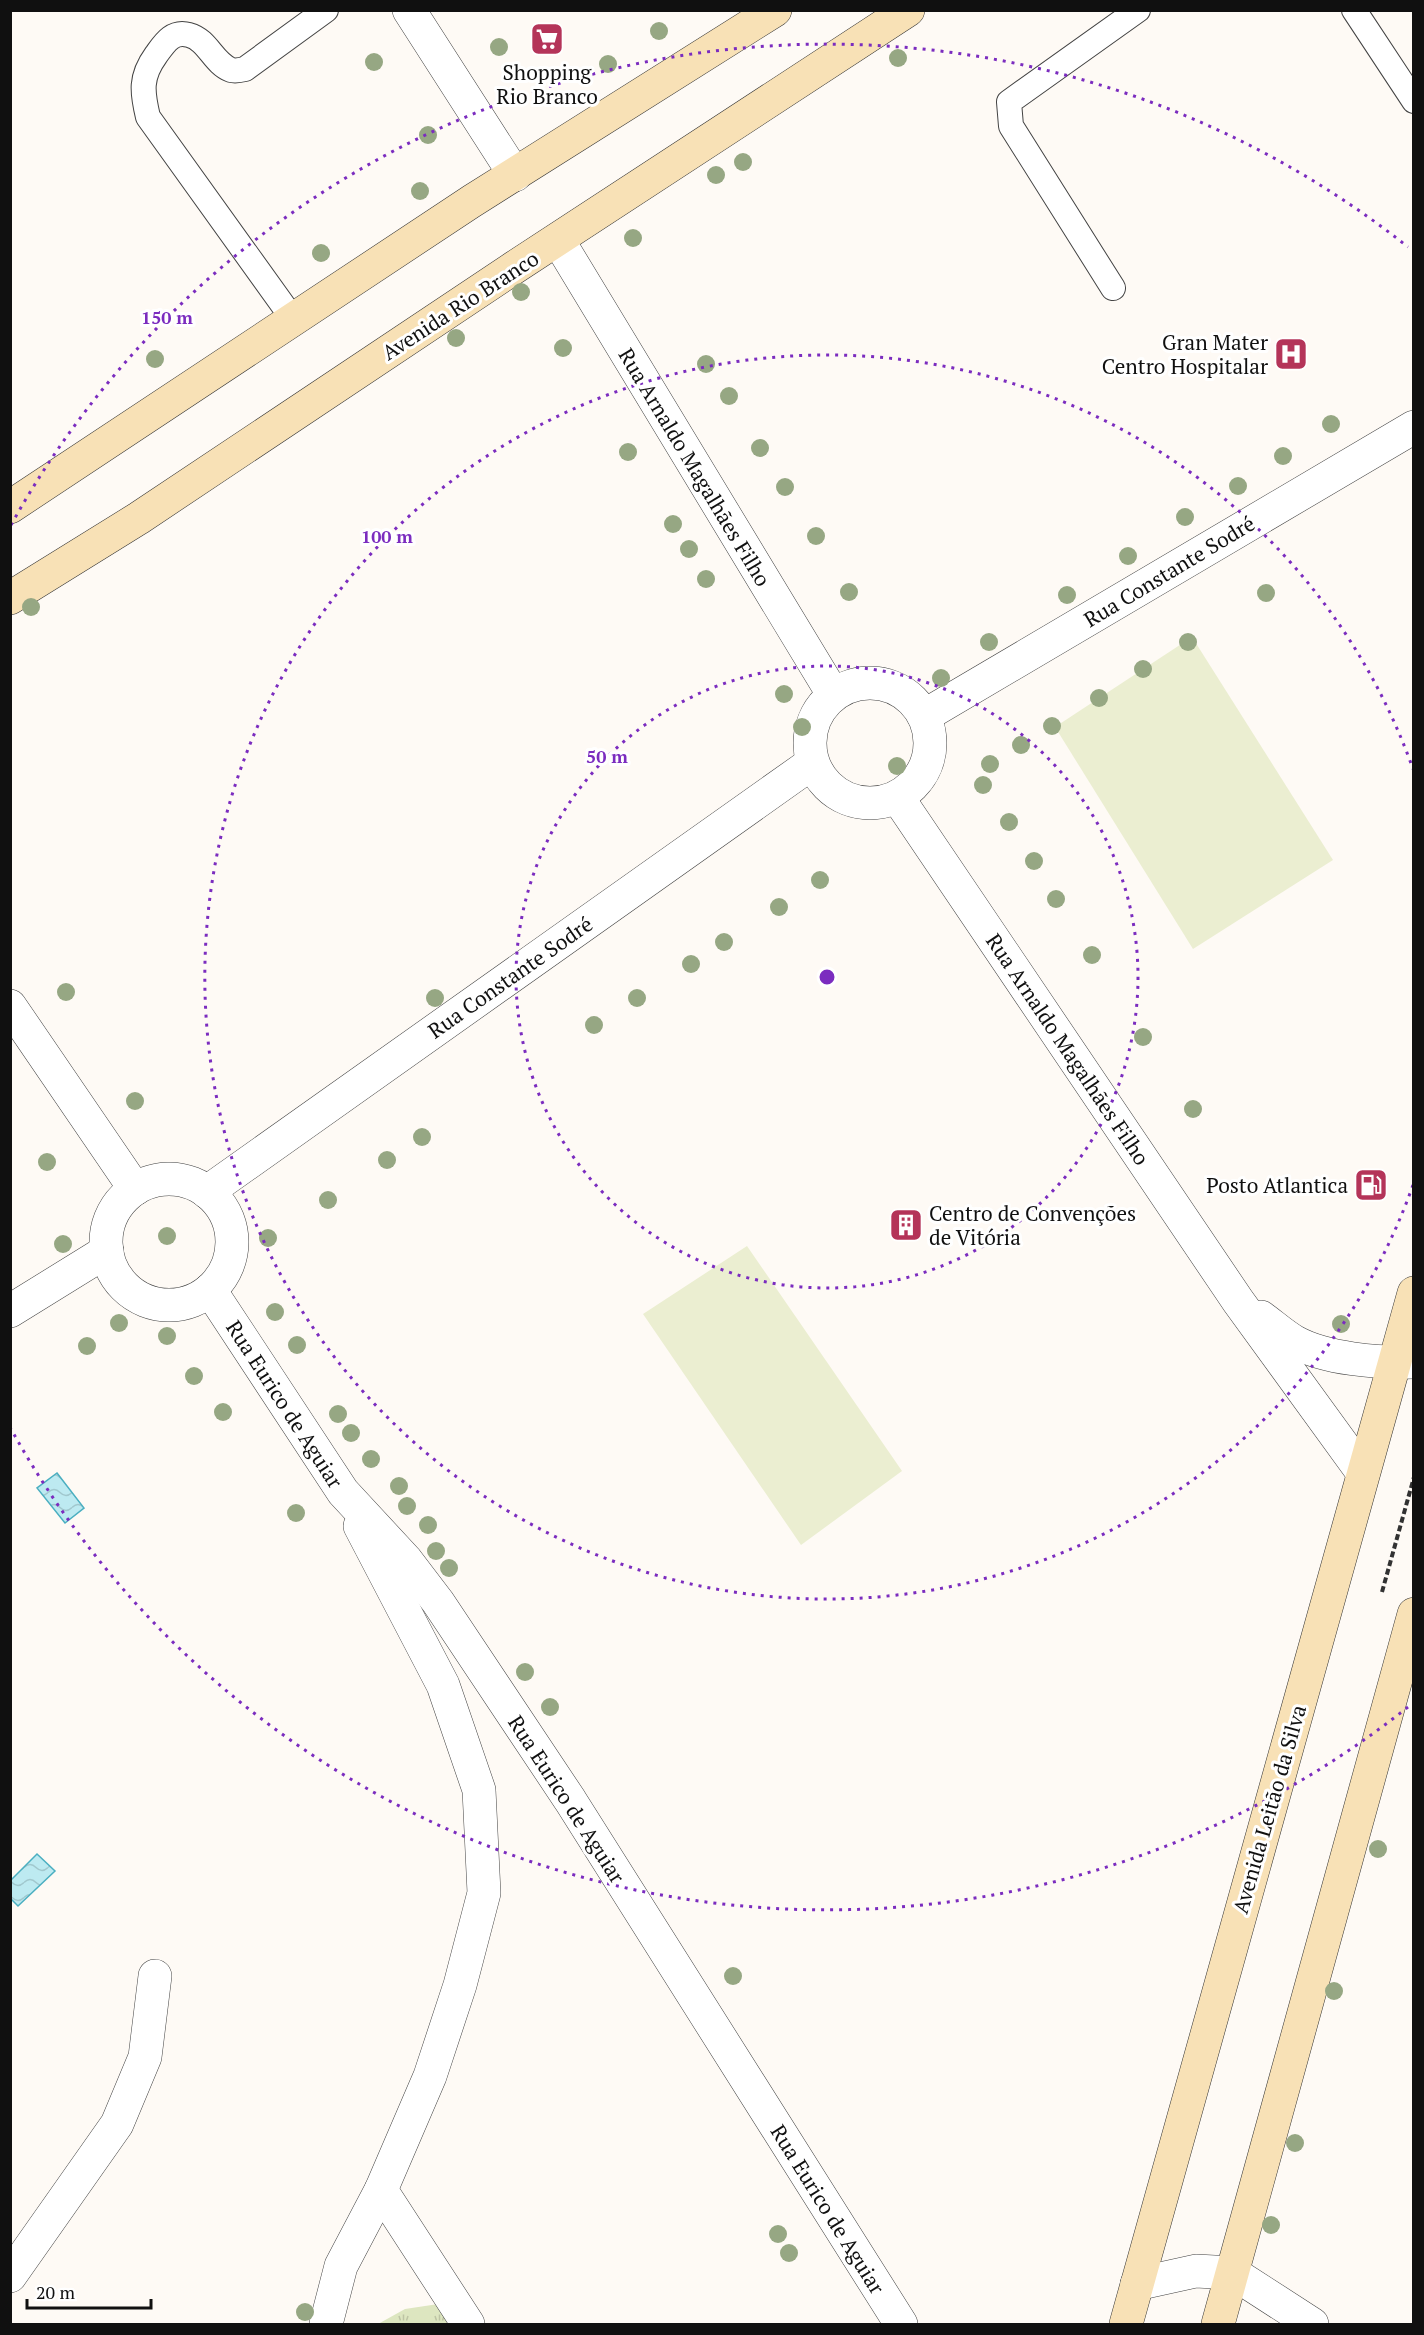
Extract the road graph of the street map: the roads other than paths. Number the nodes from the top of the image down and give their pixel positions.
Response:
1 (326, 10) edge
2 (409, 10) edge
3 (775, 10) edge
4 (908, 10) edge
5 (1138, 10) edge
6 (1354, 10) edge
7 (1413, 101) edge
8 (515, 175) junction
9 (558, 240) junction
10 (1113, 288) dead end
11 (293, 319) junction
12 (1413, 427) edge
13 (10, 507) edge
14 (10, 598) edge
15 (833, 694) junction
16 (924, 716) junction
17 (812, 763) junction
18 (898, 798) junction
19 (10, 1005) edge
20 (135, 1189) junction
21 (207, 1191) junction
22 (107, 1251) junction
23 (210, 1290) junction
24 (1413, 1293) edge
25 (1238, 1301) junction
26 (10, 1311) edge
27 (1404, 1363) edge
28 (1364, 1473) junction
29 (343, 1492) junction
30 (1413, 1614) edge
31 (155, 1976) dead end
32 (381, 2190) junction
33 (1233, 2273) junction
34 (10, 2276) edge
35 (1137, 2284) junction
36 (326, 2325) edge
37 (468, 2325) edge
38 (901, 2325) edge
39 (1126, 2325) edge
40 (1218, 2325) edge
41 (1312, 2325) edge

1 - 11 lane
2 - 8 street
3 - 8 street
4 - 9 street, Avenida Rio Branco
5 - 10 lane
6 - 7 lane
8 - 11 street
9 - 14 street, Avenida Rio Branco
9 - 15 street, Rua Arnaldo Magalhães Filho
11 - 13 street
12 - 16 street, Rua Constante Sodré
15 - 16 street
15 - 17 street
16 - 18 street
17 - 18 street
17 - 21 street, Rua Constante Sodré
18 - 25 street, Rua Arnaldo Magalhães Filho
19 - 20 street
20 - 21 street
20 - 22 street
21 - 23 street
22 - 23 street
22 - 26 street
23 - 29 street, Rua Eurico de Aguiar
24 - 27 street, Avenida Leitão da Silva
25 - 27 street, Rua Arnaldo Magalhães Filho
25 - 28 street, Rua Arnaldo Magalhães Filho
27 - 28 street, Avenida Leitão da Silva
28 - 35 street, Avenida Leitão da Silva
29 - 32 street
29 - 38 street, Rua Eurico de Aguiar
30 - 33 street
31 - 34 street
32 - 36 street
32 - 37 street
33 - 35 street
33 - 40 street
33 - 41 street
35 - 39 street, Avenida Leitão da Silva

